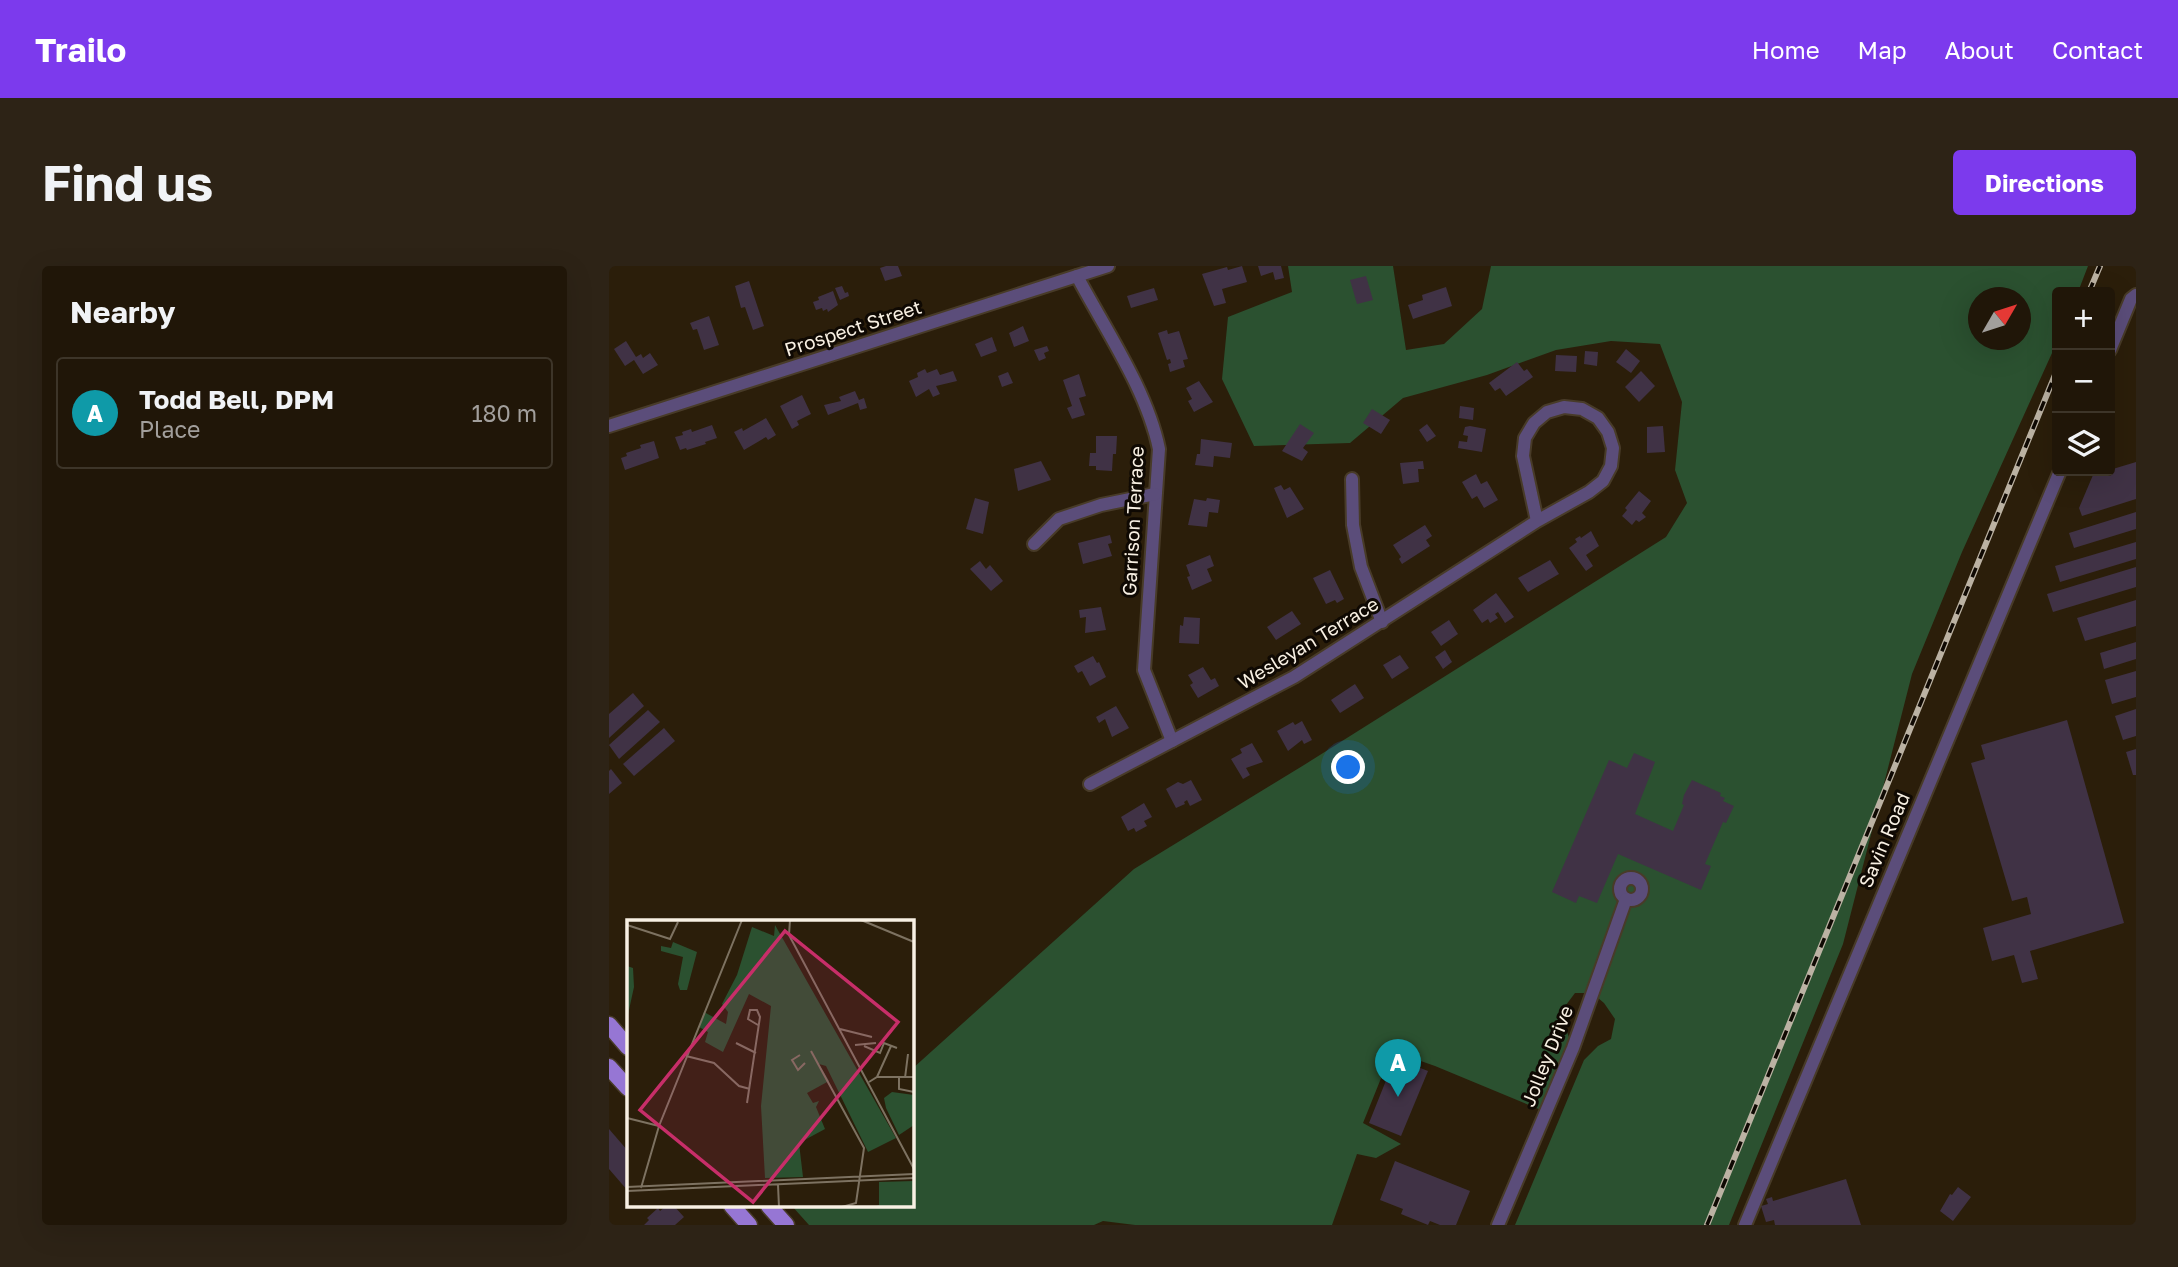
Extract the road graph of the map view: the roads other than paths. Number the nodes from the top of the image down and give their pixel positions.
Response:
1 (1108, 266) edge
2 (1077, 276) junction
3 (2136, 295) edge
4 (2115, 338) edge
5 (609, 426) edge
6 (2058, 476) edge
7 (1352, 479) dead end
8 (1155, 494) junction
9 (1537, 521) junction
10 (1034, 544) dead end
11 (1382, 622) junction
12 (1173, 741) junction
13 (1090, 784) dead end
14 (1626, 899) dead end
15 (609, 1025) edge
16 (627, 1045) edge
17 (609, 1067) edge
18 (627, 1087) edge
19 (734, 1208) edge
20 (771, 1208) edge
21 (749, 1225) edge
22 (786, 1225) edge
23 (1498, 1225) edge
24 (1745, 1225) edge

1 - 2 street, Prospect Street
2 - 5 street, Prospect Street
2 - 8 street, Garrison Terrace
3 - 4 street
6 - 24 street, Savin Road
7 - 11 street
8 - 10 street
8 - 12 street, Garrison Terrace
9 - 9 street, Wesleyan Terrace
9 - 11 street, Wesleyan Terrace
11 - 12 street, Wesleyan Terrace
12 - 13 street, Wesleyan Terrace
14 - 23 street, Jolley Drive
15 - 16 main road
17 - 18 main road
19 - 21 main road
20 - 22 main road

